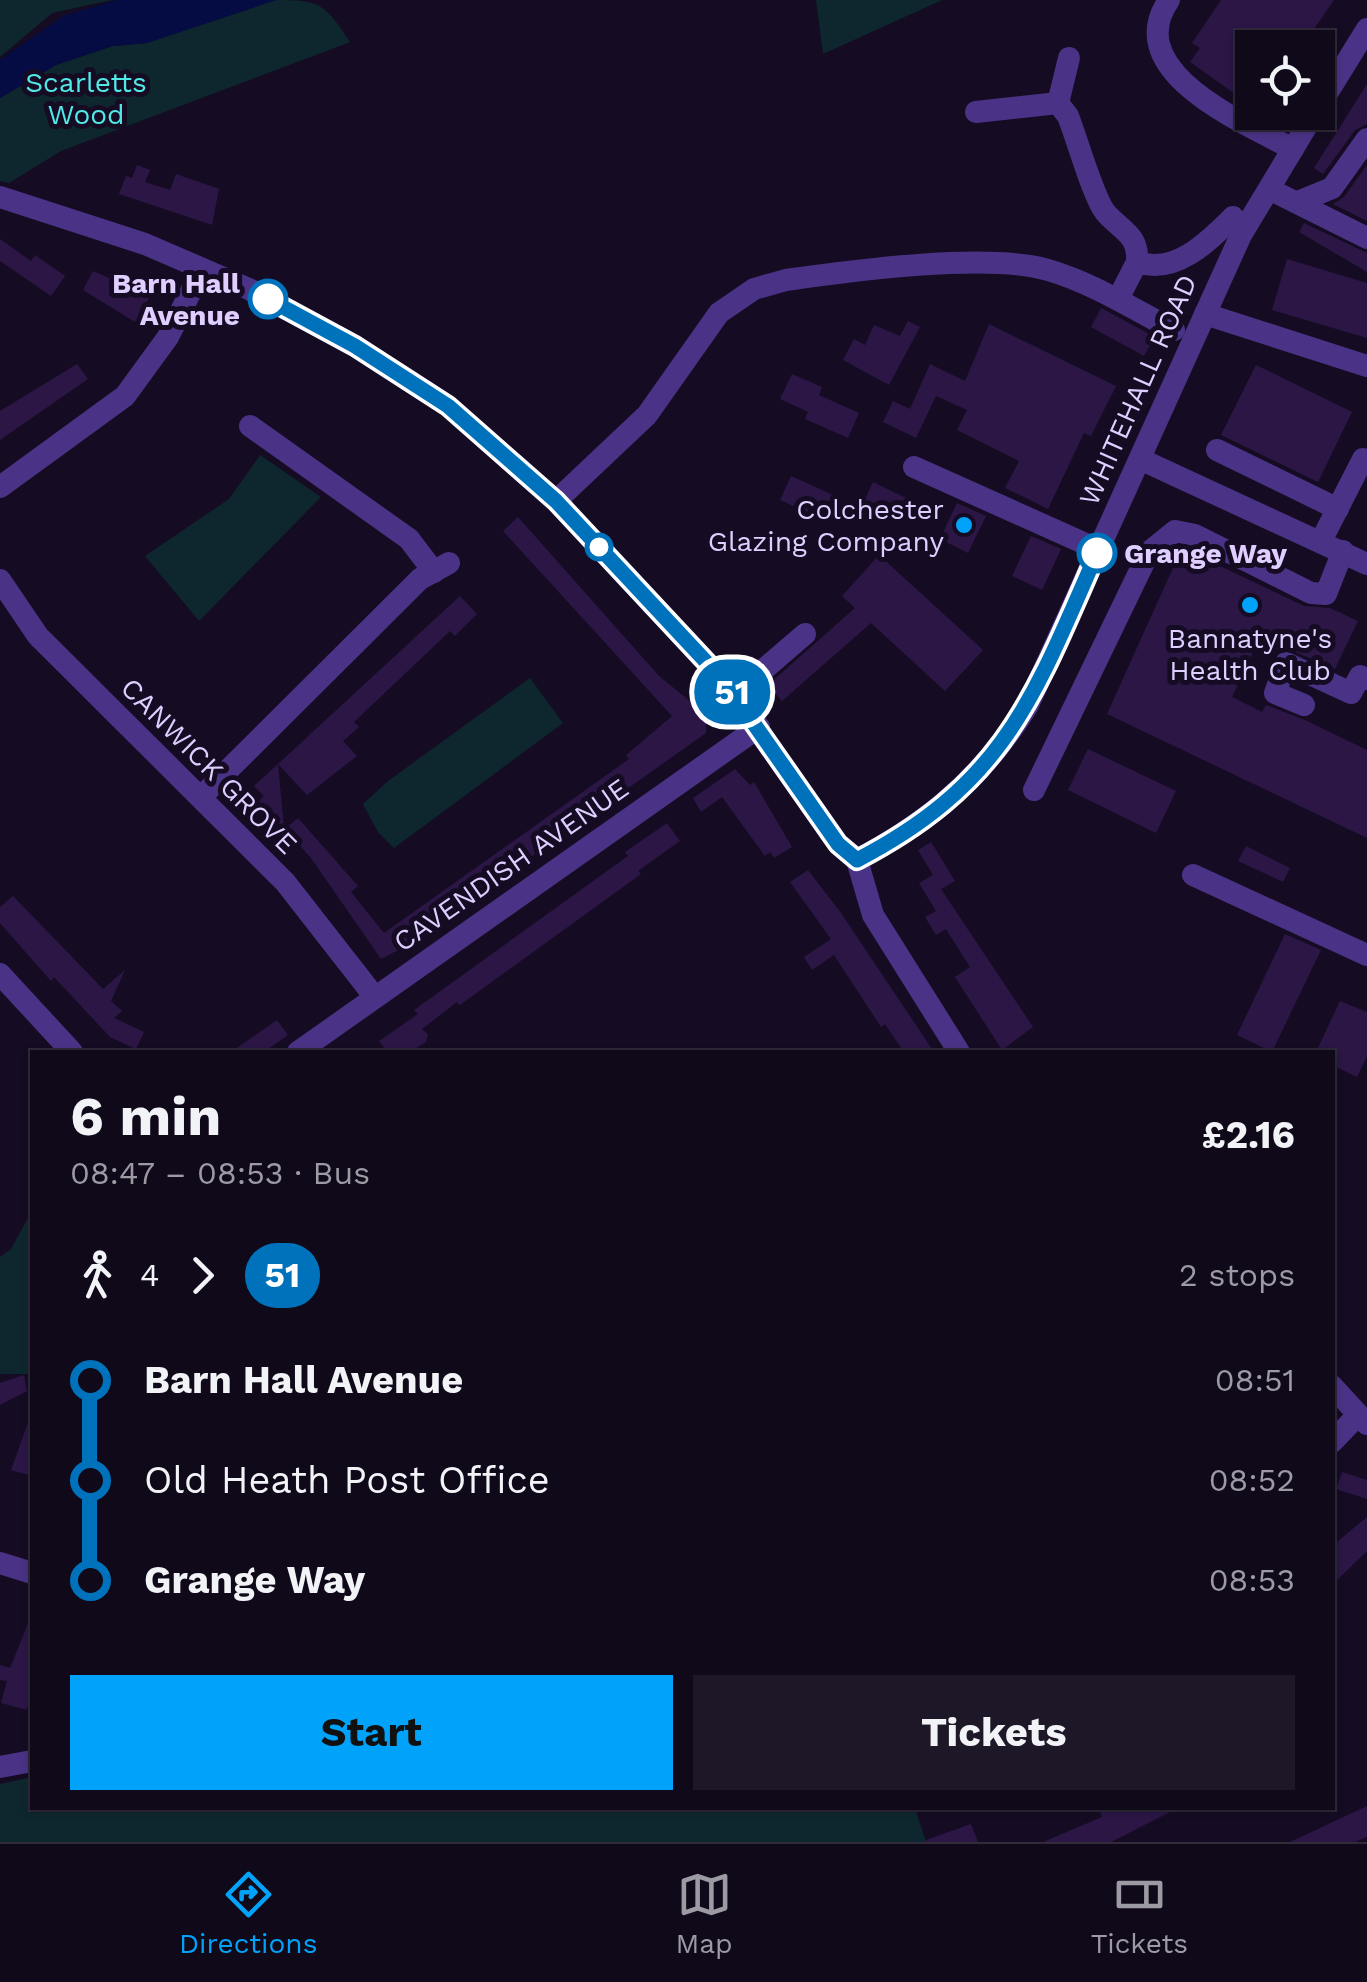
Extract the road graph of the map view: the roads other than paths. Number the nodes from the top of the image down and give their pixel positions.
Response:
1 (1156, 6) edge
2 (1367, 29) edge
3 (1069, 58) dead end
4 (1335, 80) edge
5 (1058, 104) junction
6 (976, 112) dead end
7 (1304, 130) edge
8 (1367, 139) edge
9 (1293, 150) junction
10 (1271, 190) junction
11 (0, 197) edge
12 (1298, 202) junction
13 (1232, 216) dead end
14 (1367, 238) edge
15 (1137, 262) junction
16 (202, 269) junction
17 (1118, 299) junction
18 (1204, 314) junction
19 (1174, 330) dead end
20 (1367, 366) edge
21 (250, 426) dead end
22 (1217, 450) dead end
23 (1363, 458) dead end
24 (1142, 460) junction
25 (914, 467) dead end
26 (0, 487) edge
27 (556, 501) junction
28 (1338, 509) junction
29 (1321, 541) junction
30 (1099, 550) junction
31 (1344, 552) junction
32 (1367, 564) edge
33 (0, 580) edge
34 (805, 634) dead end
35 (1365, 671) edge
36 (734, 695) junction
37 (1304, 705) dead end
38 (759, 727) junction
39 (1034, 790) dead end
40 (202, 796) junction
41 (857, 860) junction
42 (1193, 875) dead end
43 (1367, 955) edge
44 (0, 974) edge
45 (374, 996) junction
46 (70, 1050) edge
47 (301, 1050) edge
48 (952, 1050) edge
49 (1335, 1389) edge
50 (1362, 1420) edge
51 (1335, 1440) edge
52 (0, 1563) edge
53 (30, 1572) edge
54 (30, 1761) edge
55 (0, 1768) edge

1 - 9 street
2 - 4 street, WHITEHALL ROAD
3 - 5 street
5 - 6 street
5 - 15 street
7 - 9 street, WHITEHALL ROAD
8 - 12 street
9 - 10 street, WHITEHALL ROAD
10 - 12 street
10 - 18 street, WHITEHALL ROAD
11 - 16 street
12 - 14 street
13 - 15 street
15 - 17 street
16 - 26 street
16 - 27 street
17 - 19 street
17 - 27 street
18 - 20 street
18 - 24 street, WHITEHALL ROAD
21 - 40 street
22 - 28 street
23 - 28 street
24 - 29 street
24 - 30 street, WHITEHALL ROAD
25 - 30 street
27 - 36 street
28 - 29 street
29 - 31 street
30 - 41 street, WHITEHALL ROAD
31 - 32 street
31 - 39 street
33 - 40 street, CANWICK GROVE
34 - 36 street
35 - 37 street
36 - 38 street
38 - 41 street
38 - 45 street, CAVENDISH AVENUE
40 - 45 street, CANWICK GROVE
41 - 48 street
42 - 43 street
44 - 46 street
45 - 47 street, CAVENDISH AVENUE
49 - 50 street
50 - 51 street
52 - 53 street
54 - 55 street

